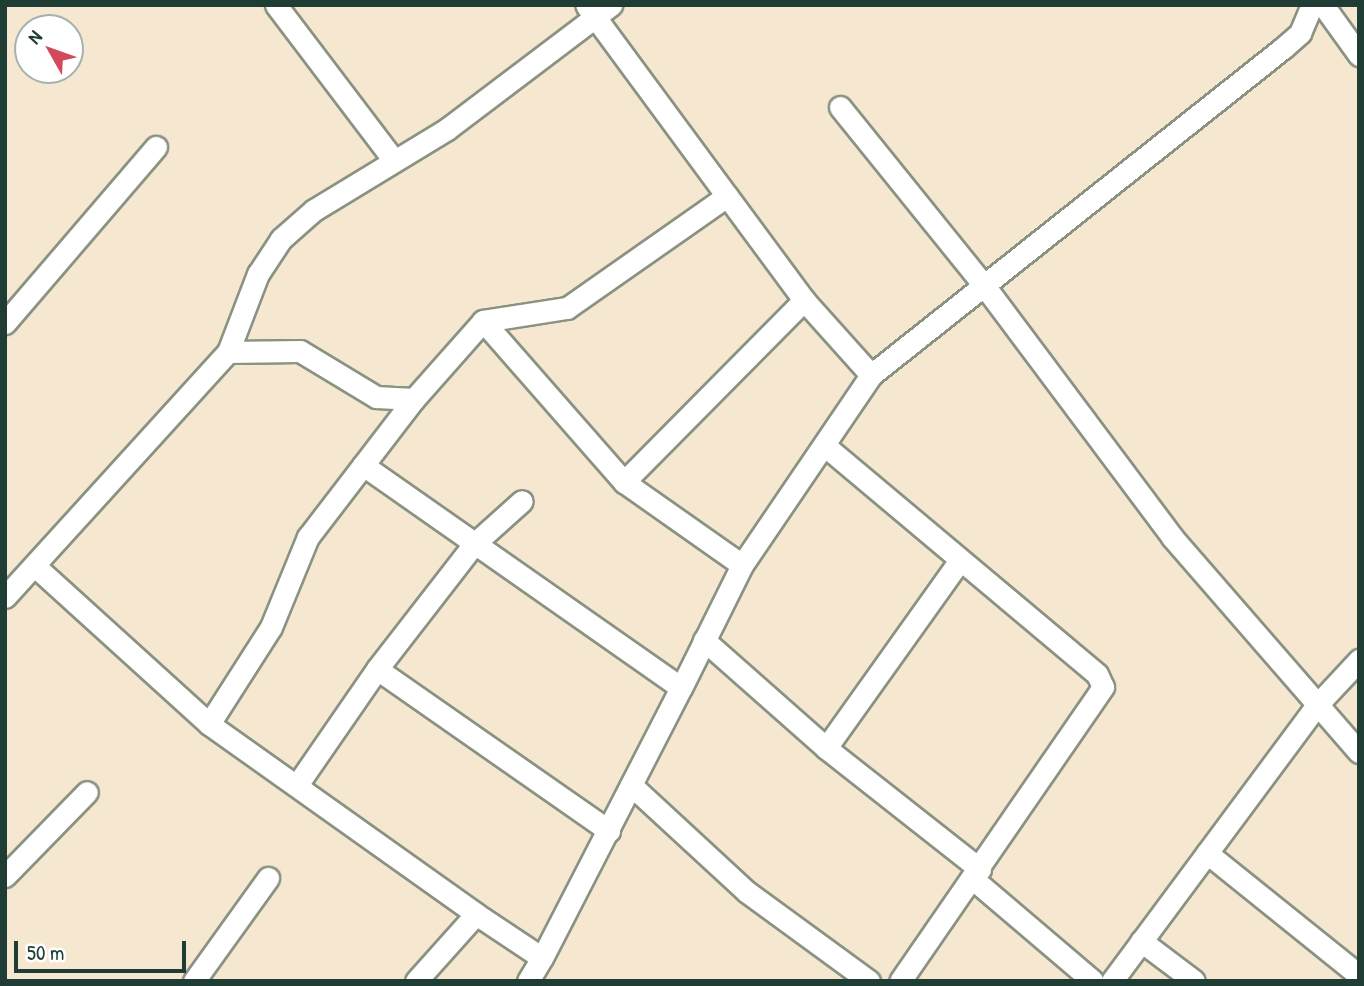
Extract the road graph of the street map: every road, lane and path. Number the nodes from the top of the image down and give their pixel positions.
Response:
1 (276, 5) edge
2 (1312, 5) edge
3 (1323, 5) edge
4 (597, 9) edge
5 (1359, 55) edge
6 (840, 107) dead end
7 (156, 147) dead end
8 (393, 159) junction
9 (727, 197) junction
10 (986, 288) junction
11 (804, 300) junction
12 (483, 321) junction
13 (5, 323) edge
14 (228, 352) junction
15 (871, 375) junction
16 (414, 399) junction
17 (824, 445) junction
18 (363, 466) junction
19 (624, 482) junction
20 (522, 501) dead end
21 (474, 544) junction
22 (960, 560) junction
23 (742, 565) junction
24 (36, 567) junction
25 (5, 597) edge
26 (704, 640) junction
27 (1359, 660) edge
28 (377, 669) junction
29 (681, 688) junction
30 (1317, 705) junction
31 (209, 724) junction
32 (826, 748) junction
33 (1359, 752) edge
34 (297, 785) junction
35 (631, 785) junction
36 (87, 792) dead end
37 (610, 831) junction
38 (1207, 853) junction
39 (976, 874) junction
40 (5, 876) edge
41 (268, 878) dead end
42 (476, 914) junction
43 (1141, 941) junction
44 (542, 958) junction
45 (1359, 975) edge
46 (194, 981) edge
47 (416, 981) edge
48 (528, 981) edge
49 (869, 981) edge
50 (900, 981) edge
51 (1093, 981) edge
52 (1112, 981) edge
53 (1194, 981) edge

1 - 8 street
2 - 10 street
3 - 5 street
4 - 8 street
4 - 9 street
6 - 10 street
7 - 13 street
8 - 14 street
9 - 11 street
9 - 12 street
10 - 15 street
10 - 30 street
11 - 15 street
11 - 19 street
12 - 16 street
12 - 19 street
14 - 16 street
14 - 24 street
15 - 17 street
16 - 18 street
17 - 22 street
17 - 23 street
18 - 21 street
18 - 31 street
19 - 23 street
20 - 21 street
21 - 28 street
21 - 29 street
22 - 32 street
22 - 39 street
23 - 26 street
24 - 25 street
24 - 31 street
26 - 29 street
26 - 32 street
27 - 30 street
28 - 34 street
28 - 37 street
29 - 35 street
30 - 33 street
30 - 38 street
31 - 34 street
32 - 39 street
34 - 42 street
35 - 37 street
35 - 49 street
36 - 40 street
37 - 44 street
38 - 43 street
38 - 45 street
39 - 50 street
39 - 51 street
41 - 46 street
42 - 44 street
42 - 47 street
43 - 52 street
43 - 53 street
44 - 48 street

